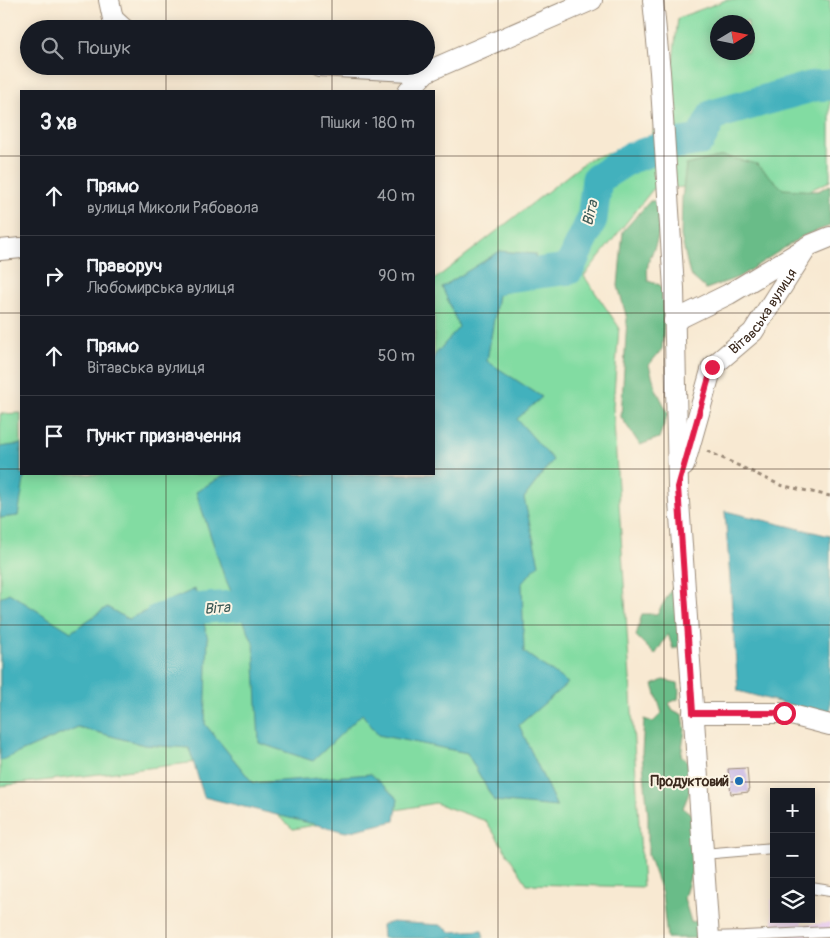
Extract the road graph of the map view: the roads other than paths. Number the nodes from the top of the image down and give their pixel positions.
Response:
1 (109, 0) edge
2 (592, 0) edge
3 (653, 0) edge
4 (114, 20) edge
5 (435, 68) edge
6 (423, 75) edge
7 (409, 90) edge
8 (830, 237) edge
9 (808, 246) junction
10 (20, 248) edge
11 (0, 250) edge
12 (674, 321) junction
13 (678, 487) junction
14 (693, 713) junction
15 (830, 725) edge
16 (770, 848) edge
17 (704, 854) junction
18 (815, 889) edge
19 (830, 891) edge
20 (830, 932) edge
21 (788, 936) edge
22 (709, 937) edge
23 (746, 937) edge

1 - 4 street
2 - 5 street
3 - 12 street
6 - 7 street
8 - 9 street, Вітавська вулиця
9 - 12 street, Вітавська вулиця
9 - 13 street, Вітавська вулиця
10 - 11 street
12 - 13 street
13 - 14 street
14 - 15 street
14 - 17 street
16 - 17 lane
17 - 22 street
18 - 19 lane
20 - 21 lane
21 - 23 lane
22 - 23 lane

